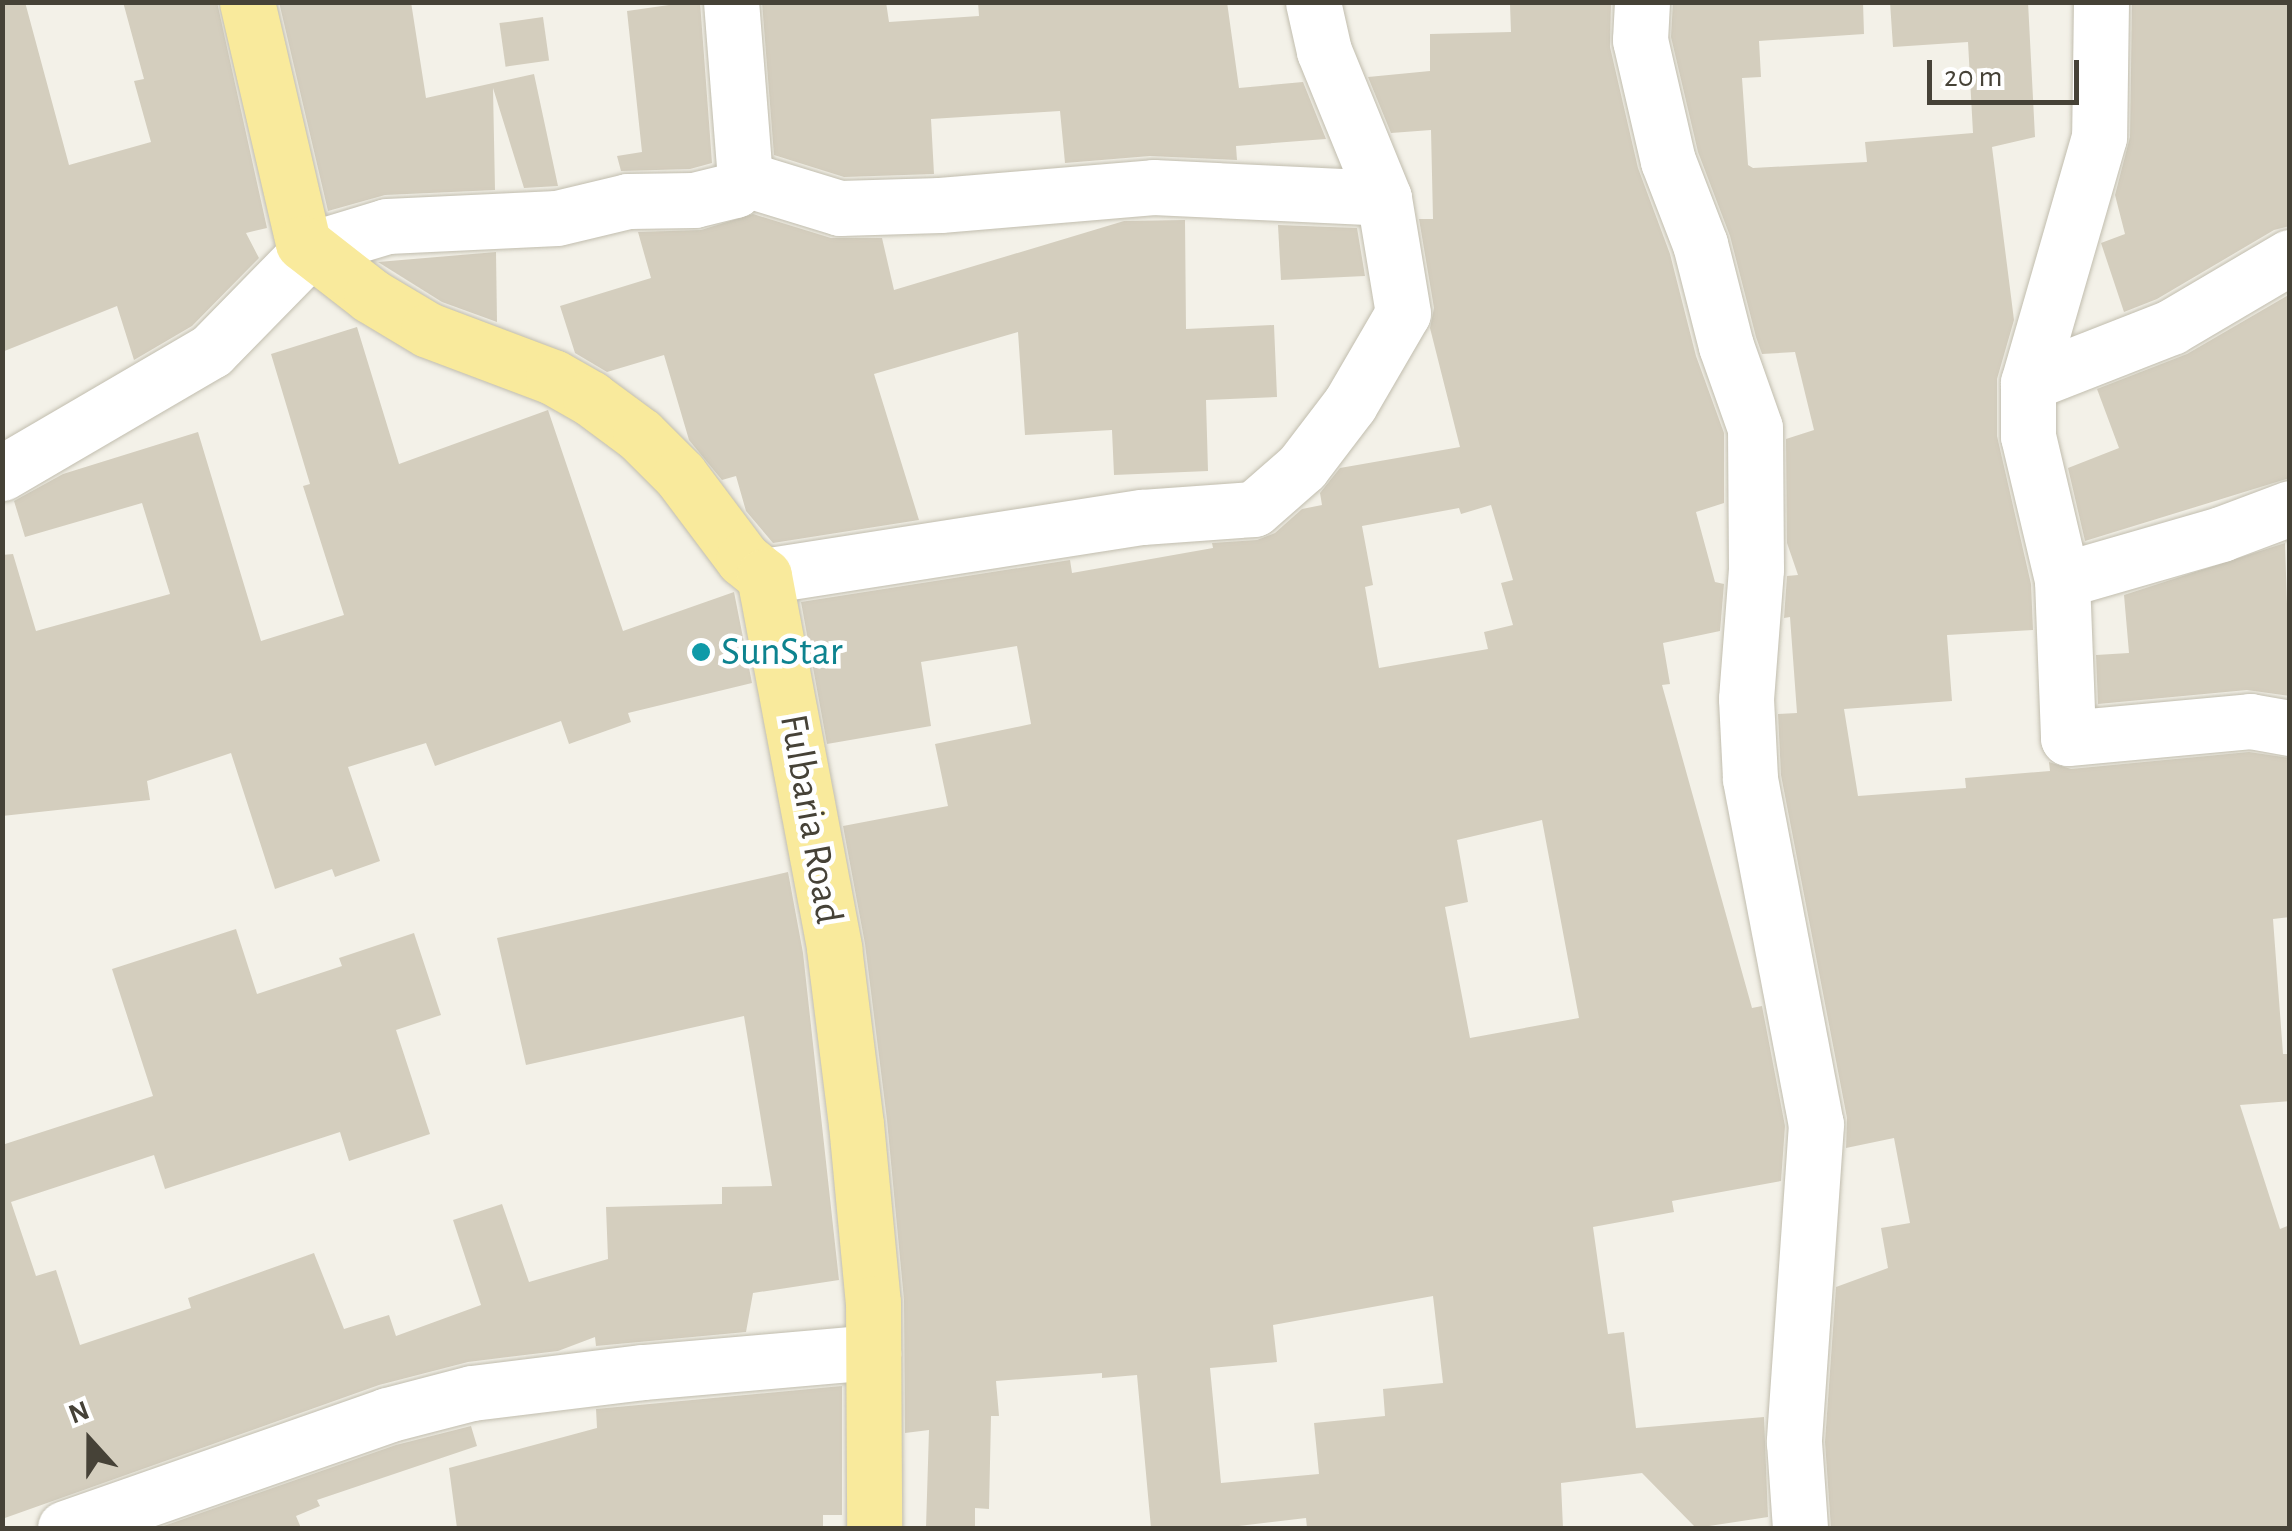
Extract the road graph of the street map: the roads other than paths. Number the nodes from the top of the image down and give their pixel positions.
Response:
1 (248, 2) edge
2 (731, 2) edge
3 (1313, 2) edge
4 (1642, 2) edge
5 (2101, 2) edge
6 (745, 180) junction
7 (1384, 198) junction
8 (311, 249) junction
9 (2290, 257) edge
10 (2028, 383) junction
11 (2, 473) edge
12 (2290, 508) edge
13 (764, 576) junction
14 (2062, 580) junction
15 (2290, 728) edge
16 (873, 1352) junction
17 (65, 1528) edge
18 (874, 1528) edge
19 (1800, 1528) edge

1 - 8 main road
2 - 6 street
3 - 7 street
4 - 19 street
5 - 10 street
6 - 7 street
6 - 8 street
7 - 13 street
8 - 11 street
8 - 13 main road
9 - 10 street
10 - 14 street
12 - 14 street
13 - 16 main road, Fulbaria Road
14 - 15 street
16 - 17 street
16 - 18 main road, Fulbaria Road

